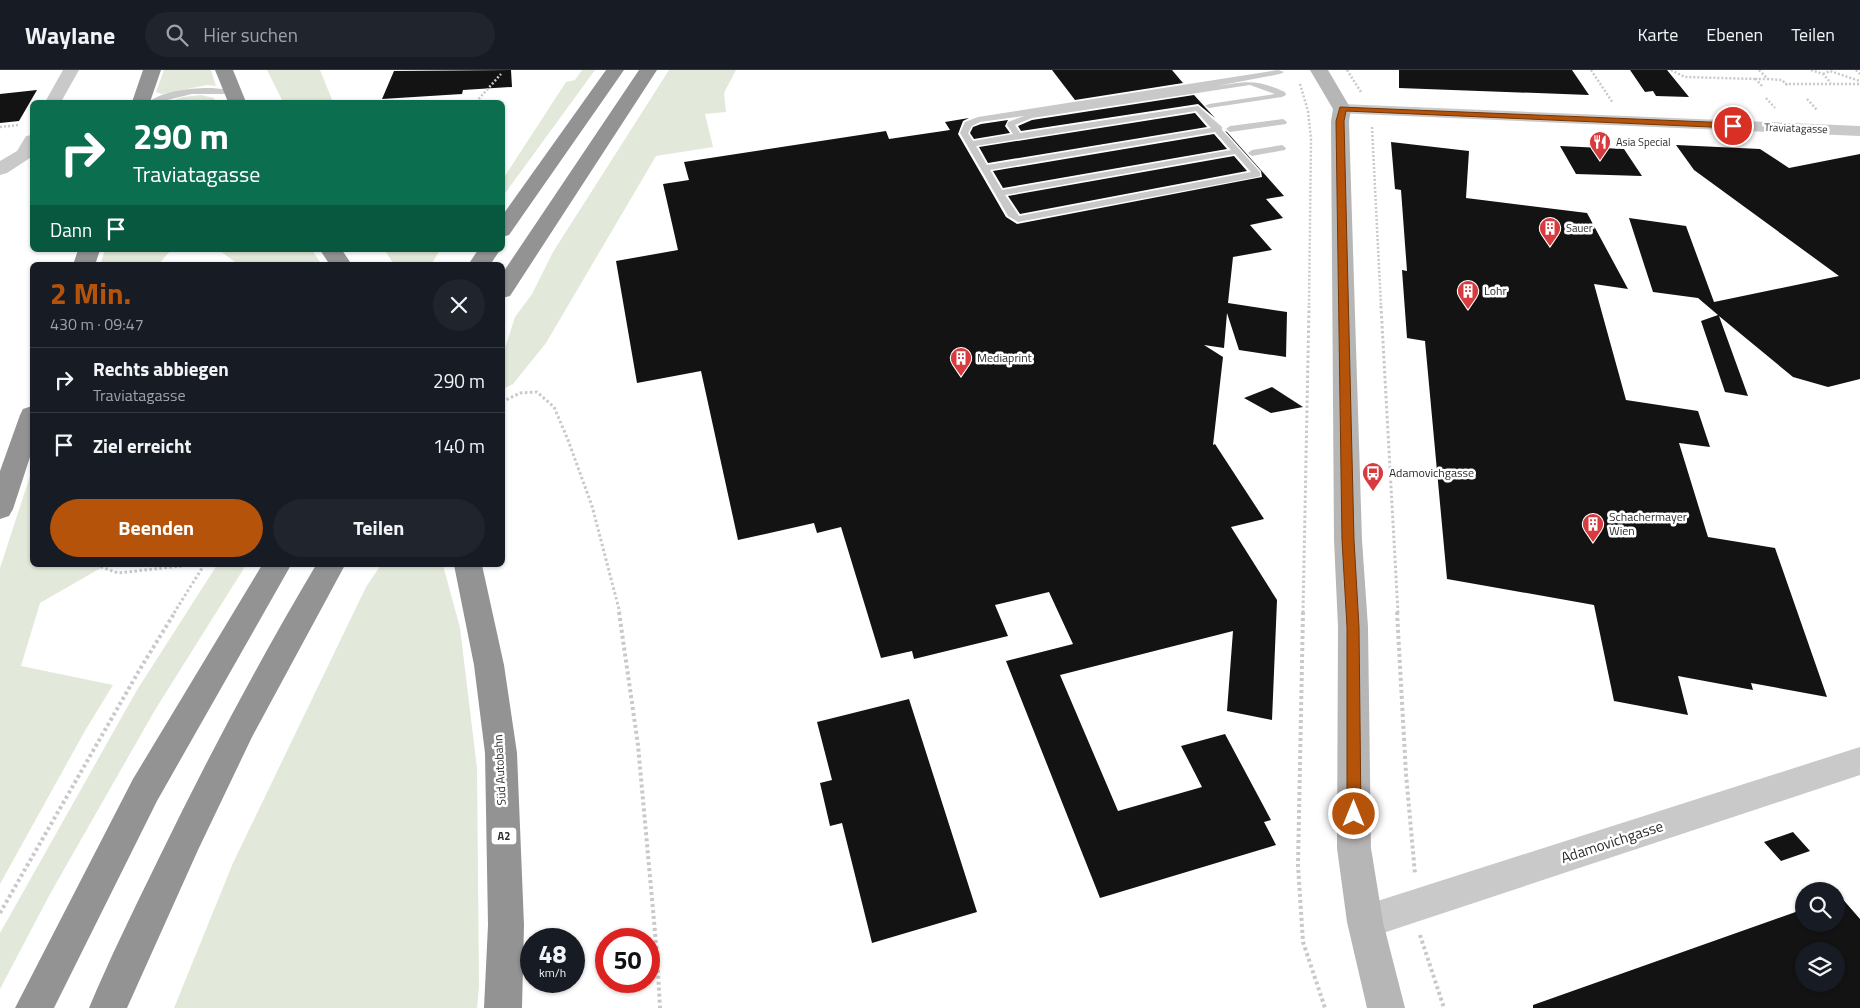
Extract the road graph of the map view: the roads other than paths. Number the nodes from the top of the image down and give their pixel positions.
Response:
1 (71, 70) edge
2 (152, 70) edge
3 (224, 70) edge
4 (615, 70) edge
5 (648, 70) edge
6 (1318, 70) edge
7 (1280, 72) dead end
8 (54, 100) edge
9 (142, 100) edge
10 (160, 100) edge
11 (235, 100) edge
12 (1209, 106) dead end
13 (1355, 109) junction
14 (1283, 122) dead end
15 (1219, 129) junction
16 (1230, 129) dead end
17 (1860, 131) edge
18 (1018, 136) junction
19 (970, 144) junction
20 (28, 147) edge
21 (1282, 148) dead end
22 (1238, 151) junction
23 (1252, 153) dead end
24 (984, 168) junction
25 (0, 169) edge
26 (999, 193) junction
27 (505, 227) edge
28 (505, 286) edge
29 (30, 421) edge
30 (0, 509) edge
31 (276, 567) edge
32 (330, 567) edge
33 (468, 567) edge
34 (1860, 761) edge
35 (1365, 922) junction
36 (34, 1008) edge
37 (108, 1008) edge
38 (503, 1008) edge
39 (1386, 1008) edge

1 - 8 street
2 - 9 highway
3 - 11 highway
4 - 27 highway
5 - 28 highway
6 - 13 main road
7 - 19 lane
10 - 11 lane
12 - 18 lane
13 - 17 street, Traviatagasse
13 - 35 main road
14 - 16 lane
15 - 18 lane
15 - 22 lane
15 - 24 lane
18 - 19 lane
19 - 24 lane
20 - 25 street
21 - 23 lane
22 - 26 lane
22 - 26 lane
24 - 26 lane
29 - 30 highway
31 - 36 highway
32 - 37 highway
33 - 38 highway, Süd Autobahn / A2
34 - 35 street, Adamovichgasse
35 - 39 main road

